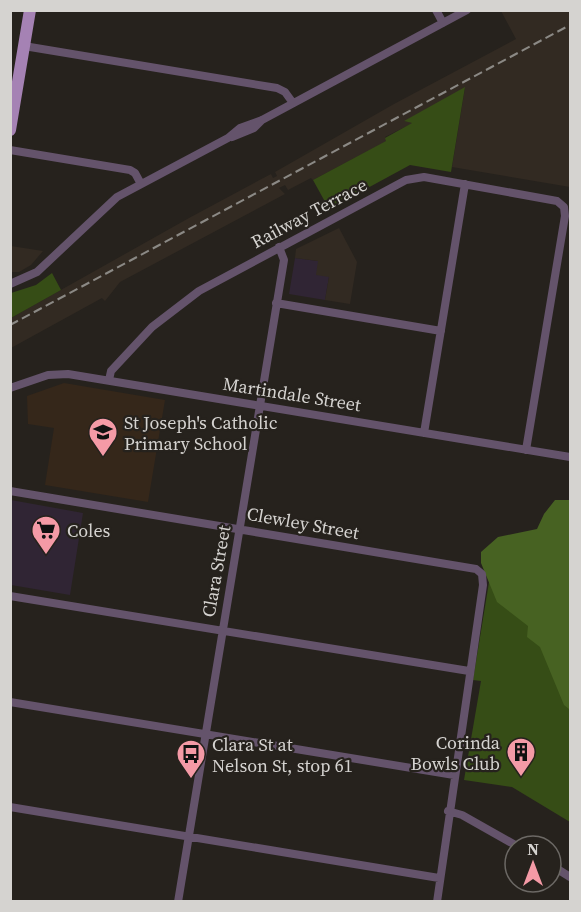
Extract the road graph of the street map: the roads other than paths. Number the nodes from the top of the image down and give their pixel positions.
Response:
1 (30, 10) edge
2 (436, 10) edge
3 (467, 10) edge
4 (443, 23) junction
5 (24, 46) junction
6 (293, 103) junction
7 (10, 130) edge
8 (10, 150) edge
9 (141, 184) junction
10 (465, 184) junction
11 (567, 233) edge
12 (279, 247) junction
13 (10, 284) edge
14 (276, 303) junction
15 (441, 331) junction
16 (109, 380) junction
17 (10, 388) edge
18 (260, 405) junction
19 (424, 433) junction
20 (526, 450) junction
21 (570, 457) edge
22 (10, 491) edge
23 (240, 528) junction
24 (10, 596) edge
25 (223, 629) junction
26 (469, 671) junction
27 (10, 702) edge
28 (207, 733) junction
29 (454, 776) junction
30 (10, 807) edge
31 (448, 811) junction
32 (189, 836) junction
33 (503, 838) edge
34 (439, 878) junction
35 (178, 902) edge
36 (437, 902) edge

1 - 5 main road
2 - 4 street
3 - 4 street
4 - 6 street
5 - 6 street
5 - 7 main road
6 - 9 street
8 - 9 street
9 - 13 street
10 - 11 street, Railway Terrace
10 - 12 street, Railway Terrace
10 - 15 street
11 - 20 street
12 - 14 street, Clara Street
12 - 16 street, Railway Terrace
14 - 15 street
14 - 18 street, Clara Street
15 - 19 street
16 - 17 street, Martindale Street
16 - 18 street, Martindale Street
18 - 19 street, Martindale Street
18 - 23 street, Clara Street
19 - 20 street, Martindale Street
20 - 21 street, Martindale Street
22 - 23 street, Clewley Street
23 - 25 street, Clara Street
23 - 26 street, Clewley Street
24 - 25 street
25 - 26 street
25 - 28 street, Clara Street
26 - 29 street
27 - 28 street
28 - 29 street
28 - 32 street, Clara Street
29 - 31 street
30 - 32 street
31 - 33 street
31 - 34 street
32 - 34 street
32 - 35 street, Clara Street
34 - 36 street

